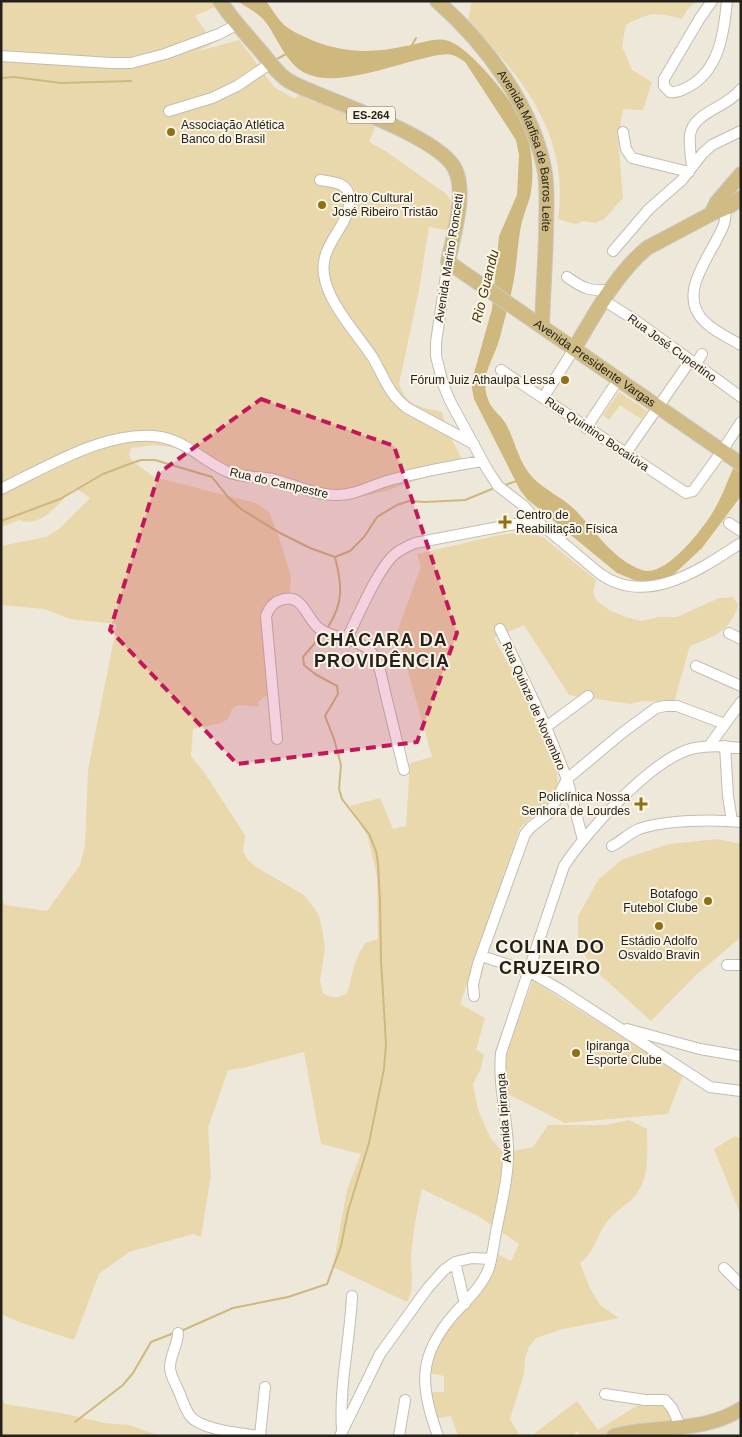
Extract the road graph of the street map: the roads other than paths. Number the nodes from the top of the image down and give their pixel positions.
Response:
1 (220, 1) edge
2 (437, 1) edge
3 (712, 1) edge
4 (727, 1) edge
5 (238, 24) junction
6 (1, 56) edge
7 (271, 63) junction
8 (741, 89) edge
9 (169, 111) dead end
10 (741, 131) edge
11 (624, 132) dead end
12 (691, 169) junction
13 (741, 174) edge
14 (320, 180) dead end
15 (741, 198) edge
16 (726, 208) junction
17 (711, 214) junction
18 (613, 251) dead end
19 (448, 262) junction
20 (567, 277) dead end
21 (607, 295) junction
22 (542, 326) junction
23 (741, 345) edge
24 (574, 349) junction
25 (702, 354) dead end
26 (692, 363) junction
27 (501, 370) dead end
28 (618, 380) junction
29 (741, 397) edge
30 (543, 398) junction
31 (658, 408) junction
32 (741, 422) edge
33 (586, 428) junction
34 (475, 444) junction
35 (626, 453) junction
36 (731, 457) edge
37 (482, 461) junction
38 (1, 489) edge
39 (536, 520) junction
40 (729, 523) dead end
41 (741, 531) edge
42 (741, 543) edge
43 (500, 629) dead end
44 (729, 633) dead end
45 (347, 638) junction
46 (741, 639) edge
47 (696, 666) dead end
48 (741, 686) edge
49 (588, 696) dead end
50 (741, 702) edge
51 (725, 724) junction
52 (546, 727) junction
53 (277, 739) dead end
54 (709, 746) junction
55 (726, 746) junction
56 (741, 748) edge
57 (404, 770) dead end
58 (567, 779) junction
59 (736, 821) edge
60 (583, 840) junction
61 (612, 846) dead end
62 (481, 956) junction
63 (727, 965) dead end
64 (741, 965) edge
65 (528, 971) junction
66 (474, 996) dead end
67 (616, 1026) junction
68 (741, 1056) edge
69 (741, 1091) edge
70 (491, 1259) junction
71 (456, 1262) junction
72 (724, 1268) dead end
73 (741, 1284) edge
74 (352, 1296) dead end
75 (465, 1304) junction
76 (178, 1333) dead end
77 (264, 1387) dead end
78 (606, 1394) dead end
79 (405, 1400) dead end
80 (741, 1408) edge
81 (681, 1428) junction
82 (341, 1433) edge
83 (259, 1436) edge
84 (399, 1436) edge
85 (438, 1436) edge
86 (614, 1436) edge

1 - 5 main road, Avenida Marino Roncetti / ES-264
2 - 22 main road, Avenida Marfisa de Barros Leite
3 - 4 street
5 - 6 street
5 - 7 main road, Avenida Marino Roncetti / ES-264
7 - 9 street
7 - 19 main road, Avenida Marino Roncetti / ES-264
8 - 12 street
10 - 12 street
11 - 12 street
12 - 18 street
13 - 17 main road
14 - 34 street
15 - 16 main road
16 - 17 main road
16 - 23 street
17 - 21 main road
19 - 22 main road, Avenida Presidente Vargas
19 - 34 street, Avenida Marino Roncetti
20 - 21 street, Rua José Cupertino
21 - 24 main road
21 - 26 street, Rua José Cupertino
22 - 24 main road, Avenida Presidente Vargas
24 - 28 main road, Avenida Presidente Vargas
24 - 30 street
25 - 26 street
26 - 29 street, Rua José Cupertino
26 - 31 street
27 - 30 street, Rua Quintino Bocaiúva
28 - 31 main road, Avenida Presidente Vargas
28 - 33 street
30 - 33 street, Rua Quintino Bocaiúva
31 - 35 street
31 - 36 main road, Avenida Presidente Vargas
32 - 36 street
33 - 35 street, Rua Quintino Bocaiúva
34 - 37 street, Avenida Marino Roncetti
35 - 36 street, Rua Quintino Bocaiúva
37 - 38 street, Rua do Campestre
37 - 39 street, Avenida Marino Roncetti
39 - 42 street, Avenida Marino Roncetti
39 - 45 street
40 - 41 street
43 - 52 street, Rua Quinze de Novembro
44 - 46 street
45 - 53 street
45 - 57 street
47 - 48 street
49 - 52 street
50 - 51 street
51 - 54 street
51 - 58 street
52 - 58 street, Rua Quinze de Novembro
54 - 55 street, Avenida Ipiranga
54 - 60 street, Avenida Ipiranga
55 - 56 street, Avenida Ipiranga
55 - 59 street
58 - 60 street, Rua Quinze de Novembro
58 - 62 street
59 - 61 street
60 - 65 street, Avenida Ipiranga
62 - 65 street
62 - 66 street
63 - 64 street
65 - 67 street
65 - 70 street, Avenida Ipiranga
67 - 68 street
67 - 69 street
70 - 71 street
70 - 75 street, Avenida Ipiranga
71 - 75 street
71 - 82 street
72 - 73 street
74 - 82 street
75 - 85 street, Avenida Ipiranga
76 - 83 street
77 - 83 street
78 - 81 street
79 - 84 street
80 - 81 main road
81 - 86 main road

